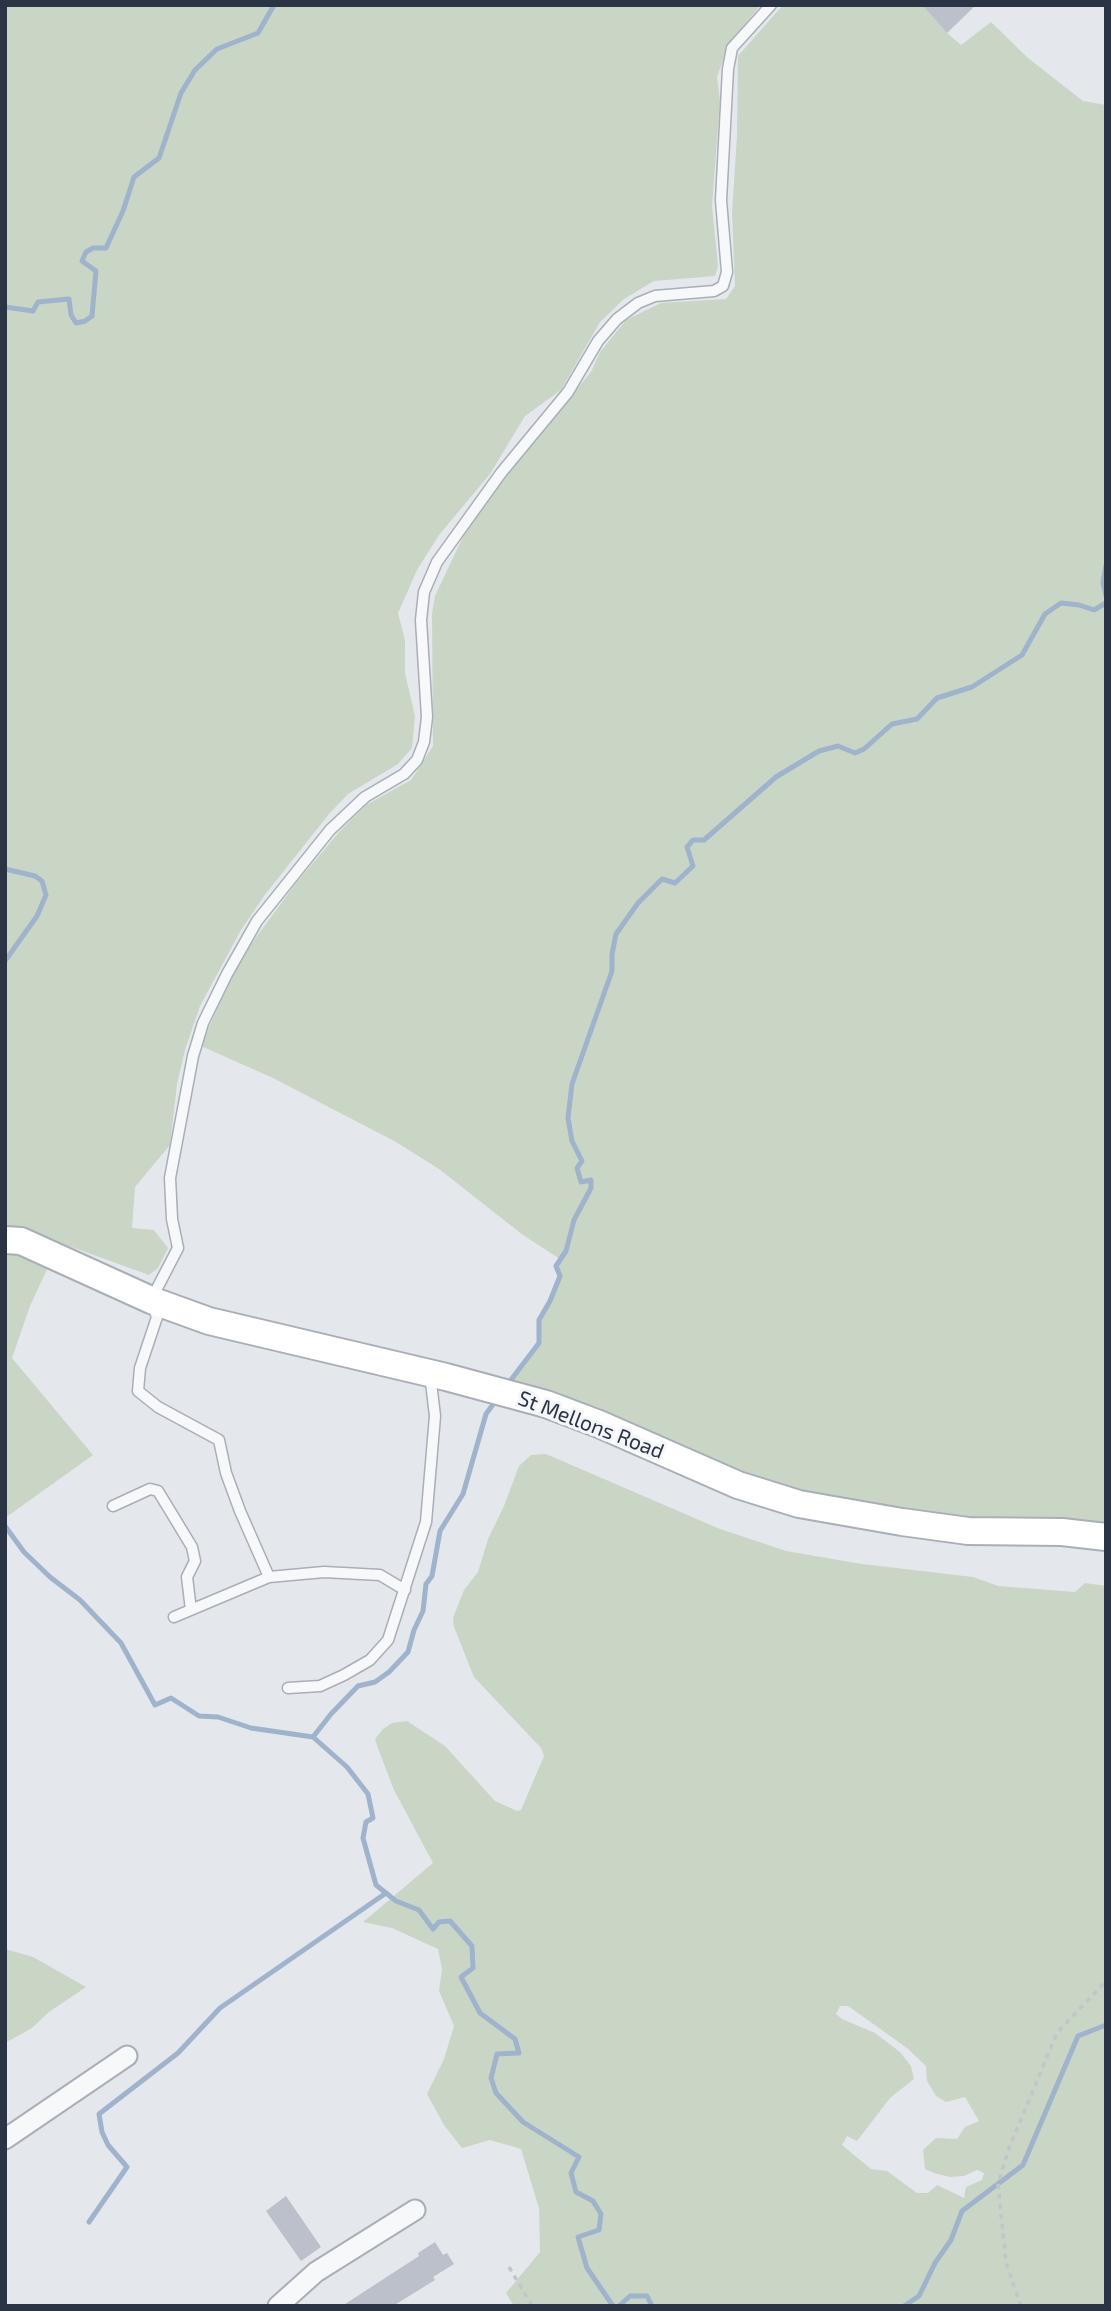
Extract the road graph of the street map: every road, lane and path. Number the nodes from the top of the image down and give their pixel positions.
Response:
1 (771, 5) edge
2 (5, 1240) edge
3 (152, 1300) junction
4 (430, 1373) junction
5 (113, 1506) dead end
6 (1106, 1537) edge
7 (269, 1577) junction
8 (405, 1590) junction
9 (191, 1609) junction
10 (174, 1617) dead end
11 (288, 1688) dead end
12 (1106, 1981) edge
13 (127, 2056) dead end
14 (5, 2140) edge
15 (415, 2210) dead end
16 (509, 2267) dead end
17 (278, 2306) edge
18 (532, 2306) edge
19 (1021, 2306) edge

1 - 3 lane
2 - 3 main road, St Mellons Road
3 - 4 main road, St Mellons Road
3 - 7 lane
4 - 6 main road, St Mellons Road
4 - 8 lane
5 - 9 lane
7 - 8 lane
7 - 9 lane
8 - 11 lane
9 - 10 lane
12 - 19 path
13 - 14 street
15 - 17 street
16 - 18 path

